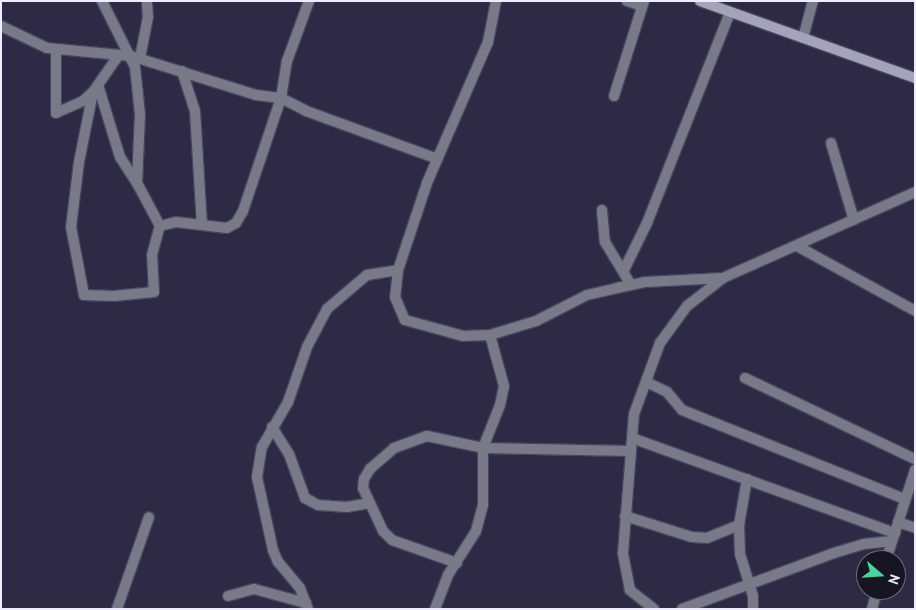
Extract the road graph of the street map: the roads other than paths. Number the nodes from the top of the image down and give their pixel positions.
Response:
1 (102, 1) edge
2 (147, 1) edge
3 (309, 1) edge
4 (496, 1) edge
5 (627, 1) edge
6 (700, 1) edge
7 (813, 1) edge
8 (643, 4) edge
9 (730, 12) junction
10 (1, 26) edge
11 (803, 38) junction
12 (56, 50) junction
13 (118, 56) junction
14 (136, 57) junction
15 (182, 71) junction
16 (915, 78) edge
17 (95, 88) junction
18 (614, 96) dead end
19 (281, 98) junction
20 (831, 143) dead end
21 (438, 159) junction
22 (137, 183) junction
23 (915, 192) edge
24 (602, 210) dead end
25 (854, 220) junction
26 (160, 226) junction
27 (202, 226) junction
28 (797, 246) junction
29 (398, 270) junction
30 (624, 270) junction
31 (723, 278) junction
32 (631, 285) junction
33 (915, 311) edge
34 (490, 335) junction
35 (745, 378) dead end
36 (646, 382) junction
37 (272, 427) junction
38 (632, 438) junction
39 (483, 448) junction
40 (630, 451) junction
41 (915, 458) edge
42 (915, 470) edge
43 (748, 480) junction
44 (905, 499) junction
45 (370, 503) junction
46 (625, 516) junction
47 (149, 517) dead end
48 (898, 522) junction
49 (739, 525) junction
50 (915, 528) edge
51 (893, 537) junction
52 (889, 550) edge
53 (457, 563) junction
54 (747, 584) junction
55 (228, 596) dead end
56 (307, 606) edge
57 (117, 609) edge
58 (435, 609) edge
59 (654, 609) edge
60 (682, 609) edge
61 (753, 609) edge

1 - 14 street
2 - 14 street
3 - 19 street
4 - 21 street
5 - 8 street
6 - 9 main road
7 - 11 street
8 - 18 street
9 - 11 main road
9 - 30 street
10 - 12 street
11 - 16 main road
12 - 13 street
12 - 17 street
13 - 14 street
13 - 17 street
14 - 15 street
14 - 22 street
15 - 19 street
15 - 27 street
17 - 22 street
17 - 26 street
19 - 21 street
19 - 27 street
20 - 25 street
21 - 29 street
22 - 26 street
23 - 25 street
24 - 30 street
25 - 28 street
26 - 27 street
28 - 31 street
28 - 33 street
29 - 34 street
29 - 37 street
30 - 32 street
31 - 32 street
31 - 36 street
32 - 34 street
34 - 39 street
35 - 41 street
36 - 38 street
36 - 44 street
37 - 45 street
37 - 56 street
38 - 40 street
38 - 43 street
39 - 40 street
39 - 45 street
39 - 53 street
40 - 46 street
42 - 44 street
43 - 49 street
43 - 51 street
44 - 48 street
45 - 53 street
46 - 49 street
46 - 59 street
47 - 57 street
48 - 50 street
48 - 51 street
49 - 54 street
51 - 52 street
51 - 54 street
53 - 58 street
54 - 60 street
54 - 61 street
55 - 56 street

